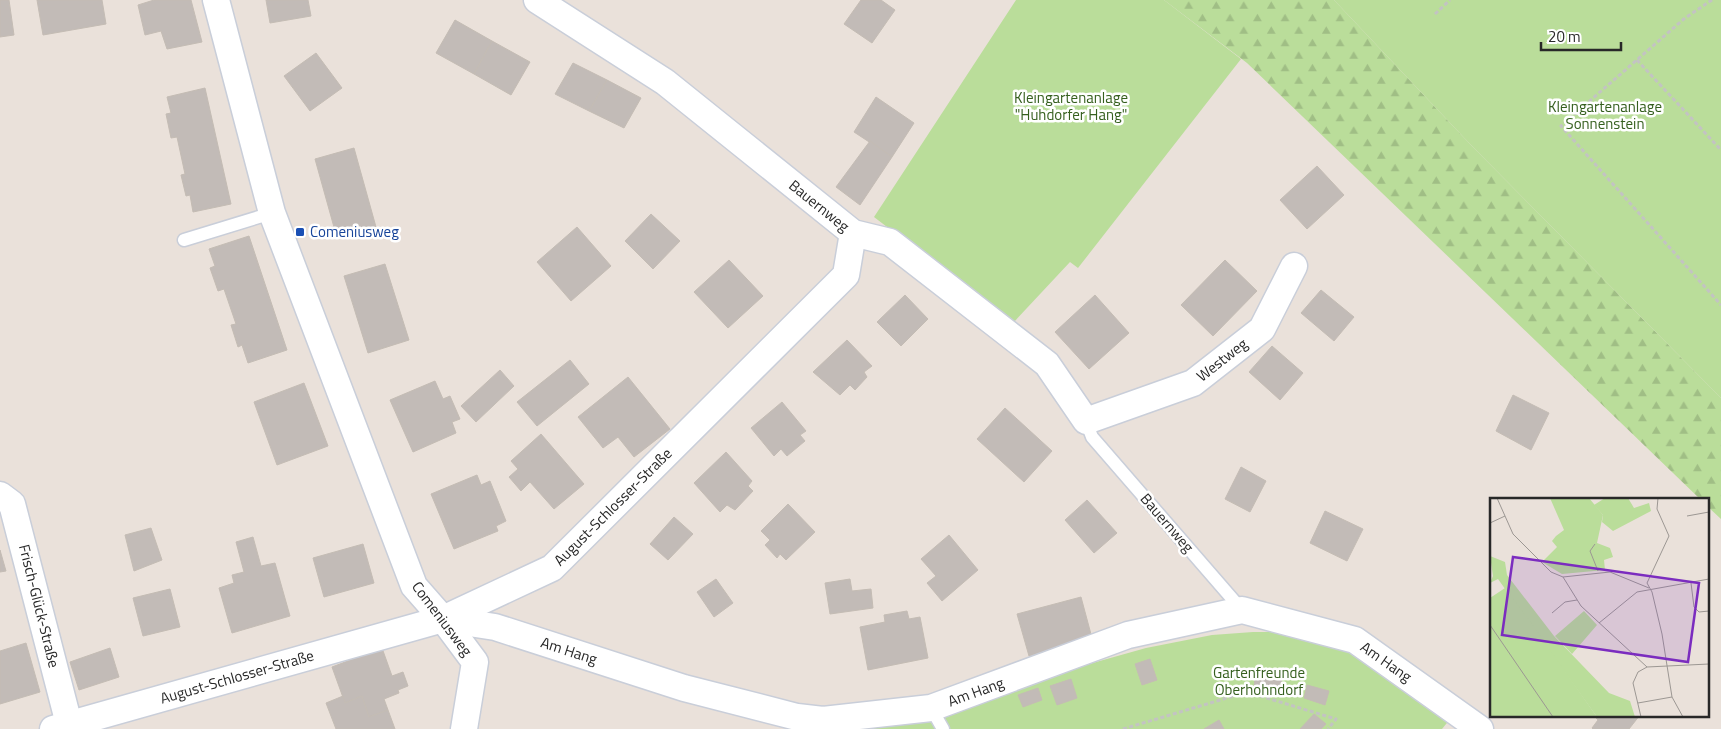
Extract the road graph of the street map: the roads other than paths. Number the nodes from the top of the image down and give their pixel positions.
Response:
1 (216, 0) edge
2 (536, 0) edge
3 (272, 213) junction
4 (853, 233) junction
5 (184, 240) dead end
6 (1294, 266) dead end
7 (1089, 429) junction
8 (0, 495) edge
9 (1242, 610) junction
10 (443, 619) junction
11 (937, 719) edge
12 (823, 725) edge
13 (61, 726) edge
14 (464, 729) edge
15 (1480, 729) edge

1 - 3 street, Comeniusweg
2 - 4 street, Bauernweg
3 - 5 lane
3 - 10 street, Comeniusweg
4 - 7 street, Bauernweg
4 - 10 street, August-Schlosser-Straße
6 - 7 street, Westweg
7 - 9 lane, Bauernweg
8 - 13 street, Frisch-Glück-Straße
9 - 11 street, Am Hang
9 - 15 street, Am Hang
10 - 12 street, Am Hang
10 - 13 street, August-Schlosser-Straße
10 - 14 street, Comeniusweg
11 - 12 street, Am Hang

